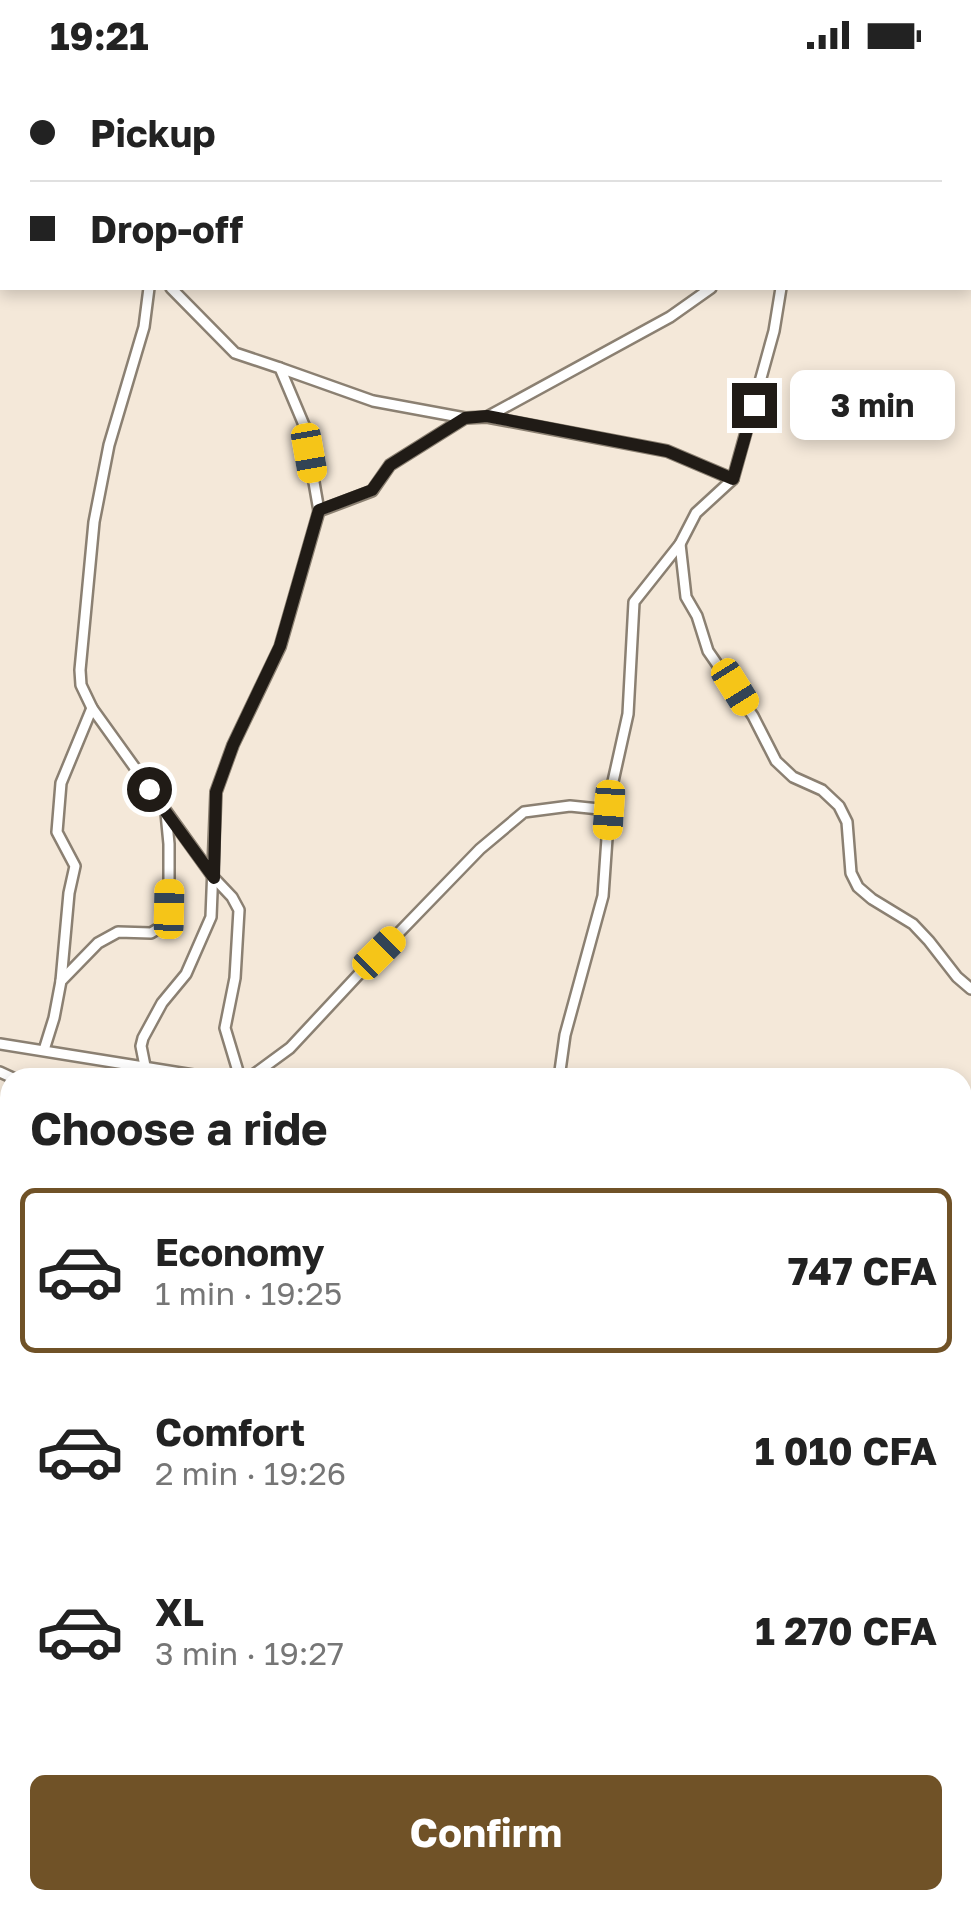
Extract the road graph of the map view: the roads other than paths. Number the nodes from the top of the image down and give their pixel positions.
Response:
1 (149, 290) edge
2 (173, 290) edge
3 (708, 290) edge
4 (780, 290) edge
5 (280, 368) junction
6 (487, 416) junction
7 (465, 418) junction
8 (733, 479) junction
9 (319, 510) junction
10 (680, 544) junction
11 (92, 708) junction
12 (609, 810) junction
13 (166, 813) junction
14 (214, 878) junction
15 (61, 981) junction
16 (971, 989) edge
17 (0, 1044) edge
18 (44, 1050) junction
19 (145, 1066) junction
20 (156, 1068) edge
21 (237, 1068) edge
22 (263, 1068) edge
23 (560, 1068) edge

1 - 11 street
2 - 5 street
3 - 6 street
4 - 8 street
5 - 7 street
5 - 9 street
6 - 7 street
6 - 8 street
7 - 9 street
8 - 10 street
9 - 14 street
10 - 12 street
10 - 16 street
11 - 13 street
11 - 15 street
12 - 22 street
12 - 23 street
13 - 14 street
13 - 15 street
14 - 19 street
14 - 21 street
15 - 18 street
17 - 18 street
18 - 19 street
19 - 20 street

